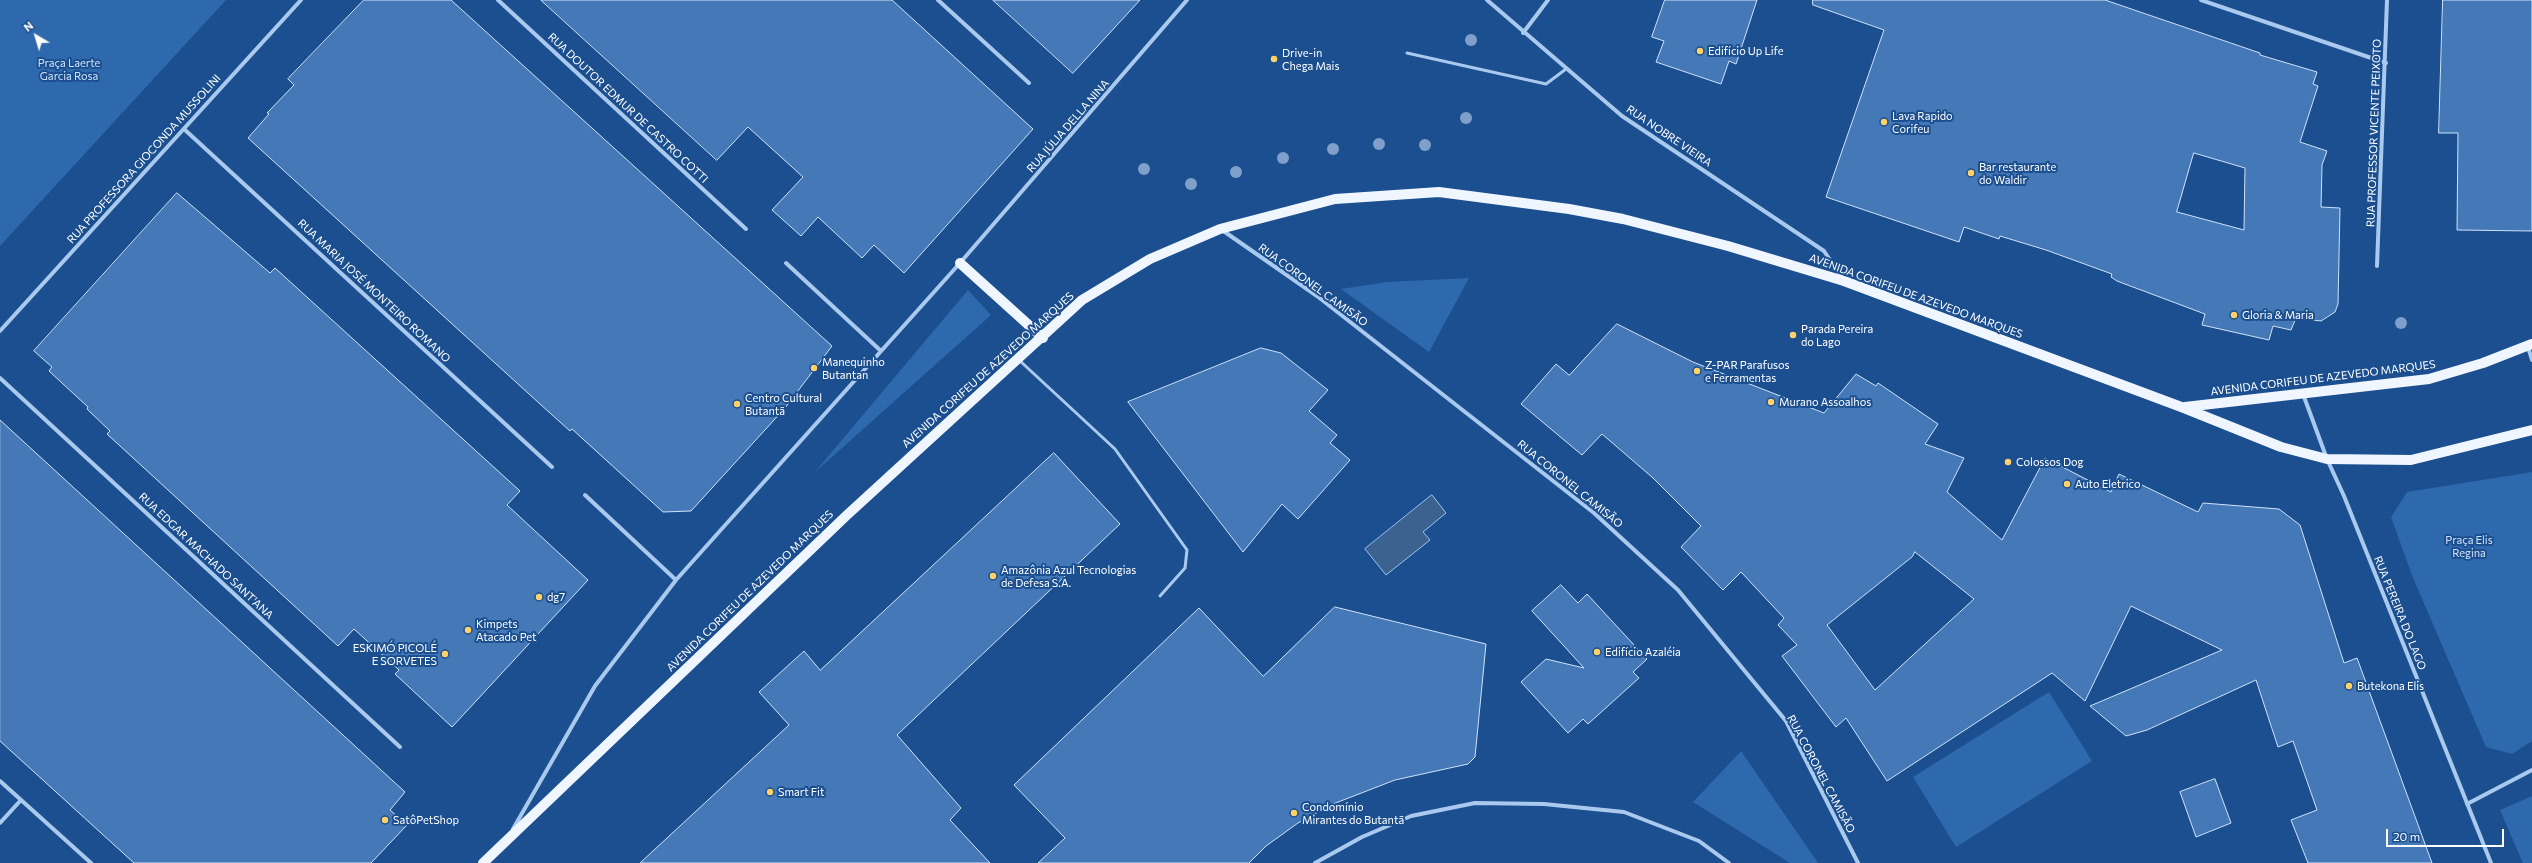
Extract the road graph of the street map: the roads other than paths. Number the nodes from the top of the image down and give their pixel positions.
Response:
1 (301, 0) edge
2 (498, 0) edge
3 (938, 0) edge
4 (1188, 0) edge
5 (1487, 0) edge
6 (1548, 0) edge
7 (2201, 0) edge
8 (2387, 0) edge
9 (1523, 33) junction
10 (1407, 53) dead end
11 (2386, 63) junction
12 (1566, 69) junction
13 (1029, 84) dead end
14 (184, 129) junction
15 (746, 229) dead end
16 (1220, 229) junction
17 (786, 263) dead end
18 (960, 263) junction
19 (2377, 266) dead end
20 (1844, 281) junction
21 (0, 331) edge
22 (1043, 338) junction
23 (2530, 346) edge
24 (881, 351) junction
25 (1019, 360) junction
26 (2532, 360) edge
27 (0, 378) edge
28 (2302, 392) junction
29 (2184, 408) junction
30 (2532, 430) edge
31 (2327, 459) junction
32 (552, 467) dead end
33 (585, 495) dead end
34 (676, 580) junction
35 (1160, 596) dead end
36 (400, 747) dead end
37 (2532, 770) edge
38 (0, 781) edge
39 (21, 800) junction
40 (2466, 804) junction
41 (0, 822) edge
42 (506, 841) junction
43 (90, 863) edge
44 (483, 863) edge
45 (1315, 863) edge
46 (1728, 863) edge
47 (1858, 863) edge
48 (2490, 863) edge

1 - 14 street, RUA PROFESSORA GIOCONDA MUSSOLINI
2 - 15 street, RUA DOUTOR EDMUR DE CASTRO COTTI
3 - 13 street
4 - 18 street, RUA JÚLIA DELLA NINA
5 - 9 street, RUA NOBRE VIEIRA
6 - 9 street
7 - 11 street
8 - 11 street, RUA PROFESSOR VICENTE PEIXOTO
9 - 12 street, RUA NOBRE VIEIRA
10 - 12 lane
11 - 19 street, RUA PROFESSOR VICENTE PEIXOTO
12 - 20 street, RUA NOBRE VIEIRA
14 - 21 street, RUA PROFESSORA GIOCONDA MUSSOLINI
14 - 32 street, RUA MARIA JOSÉ MONTEIRO ROMANO
16 - 20 main road, AVENIDA CORIFEU DE AZEVEDO MARQUES
16 - 22 main road, AVENIDA CORIFEU DE AZEVEDO MARQUES
16 - 47 street, RUA CORONEL CAMISÃO
17 - 24 street
18 - 22 main road
18 - 24 street, AVENIDA CORIFEU DE AZEVEDO MARQUES
20 - 29 main road, AVENIDA CORIFEU DE AZEVEDO MARQUES
22 - 25 main road, AVENIDA CORIFEU DE AZEVEDO MARQUES
23 - 26 street
23 - 28 main road, AVENIDA CORIFEU DE AZEVEDO MARQUES
24 - 34 street, AVENIDA CORIFEU DE AZEVEDO MARQUES
25 - 35 lane
25 - 42 main road, AVENIDA CORIFEU DE AZEVEDO MARQUES
27 - 36 street, RUA EDGAR MACHADO SANT'ANA
28 - 29 main road, AVENIDA CORIFEU DE AZEVEDO MARQUES
28 - 31 street, RUA PEREIRA DO LAGO
29 - 31 main road, AVENIDA CORIFEU DE AZEVEDO MARQUES
30 - 31 main road, AVENIDA CORIFEU DE AZEVEDO MARQUES
31 - 40 street, RUA PEREIRA DO LAGO
33 - 34 street
34 - 42 street, AVENIDA CORIFEU DE AZEVEDO MARQUES
37 - 40 street
38 - 39 street
39 - 41 street
39 - 43 street
40 - 48 street, RUA PEREIRA DO LAGO
42 - 44 main road, AVENIDA CORIFEU DE AZEVEDO MARQUES
45 - 46 street

